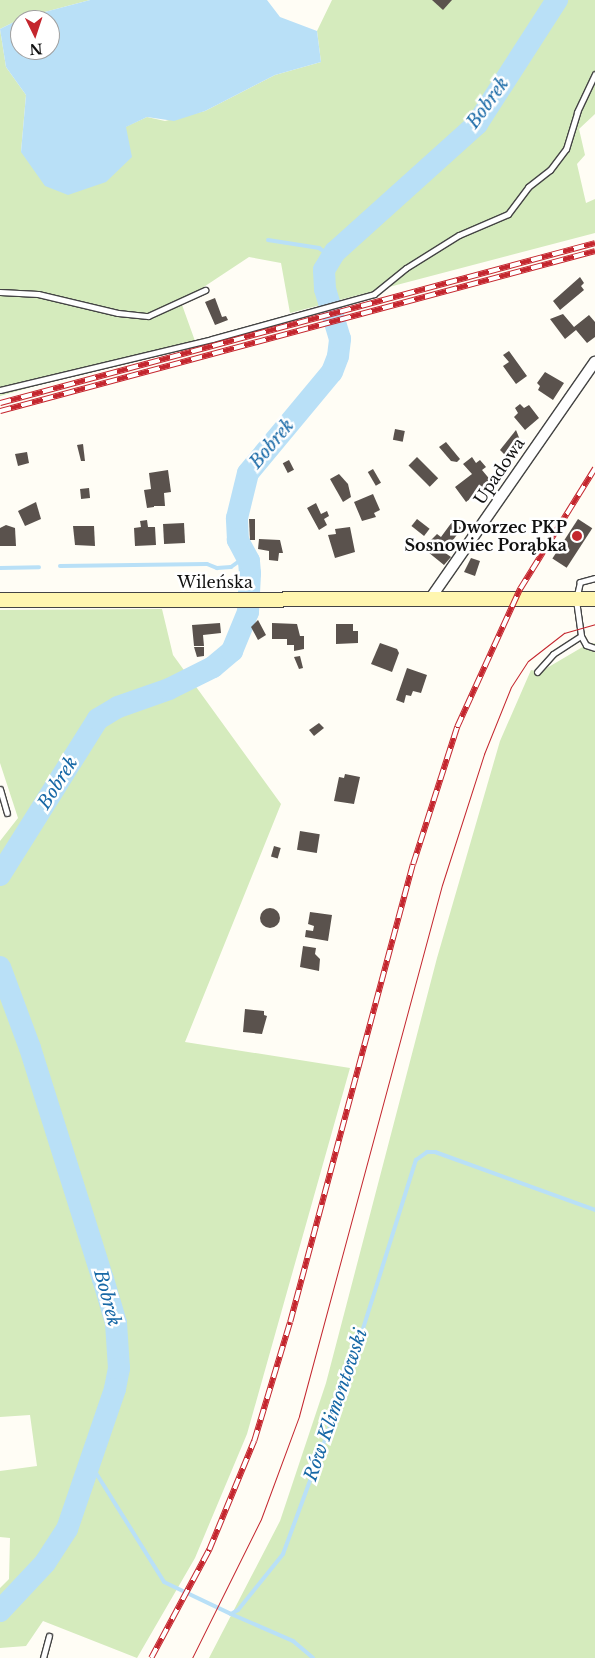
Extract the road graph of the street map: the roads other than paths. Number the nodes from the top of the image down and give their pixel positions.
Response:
1 (595, 74) edge
2 (205, 290) dead end
3 (0, 292) edge
4 (595, 362) edge
5 (0, 390) edge
6 (595, 578) edge
7 (430, 599) junction
8 (0, 600) edge
9 (576, 600) junction
10 (595, 600) edge
11 (581, 636) junction
12 (595, 648) edge
13 (537, 672) dead end
14 (0, 789) edge
15 (7, 813) dead end
16 (49, 1636) dead end
17 (43, 1658) edge

1 - 5 lane
2 - 3 lane
4 - 7 street, Upadowa
6 - 9 lane
7 - 8 street, Wileńska
7 - 9 street, Wileńska
9 - 10 street, Wileńska
9 - 11 lane
11 - 12 lane
11 - 13 lane
14 - 15 lane
16 - 17 lane

